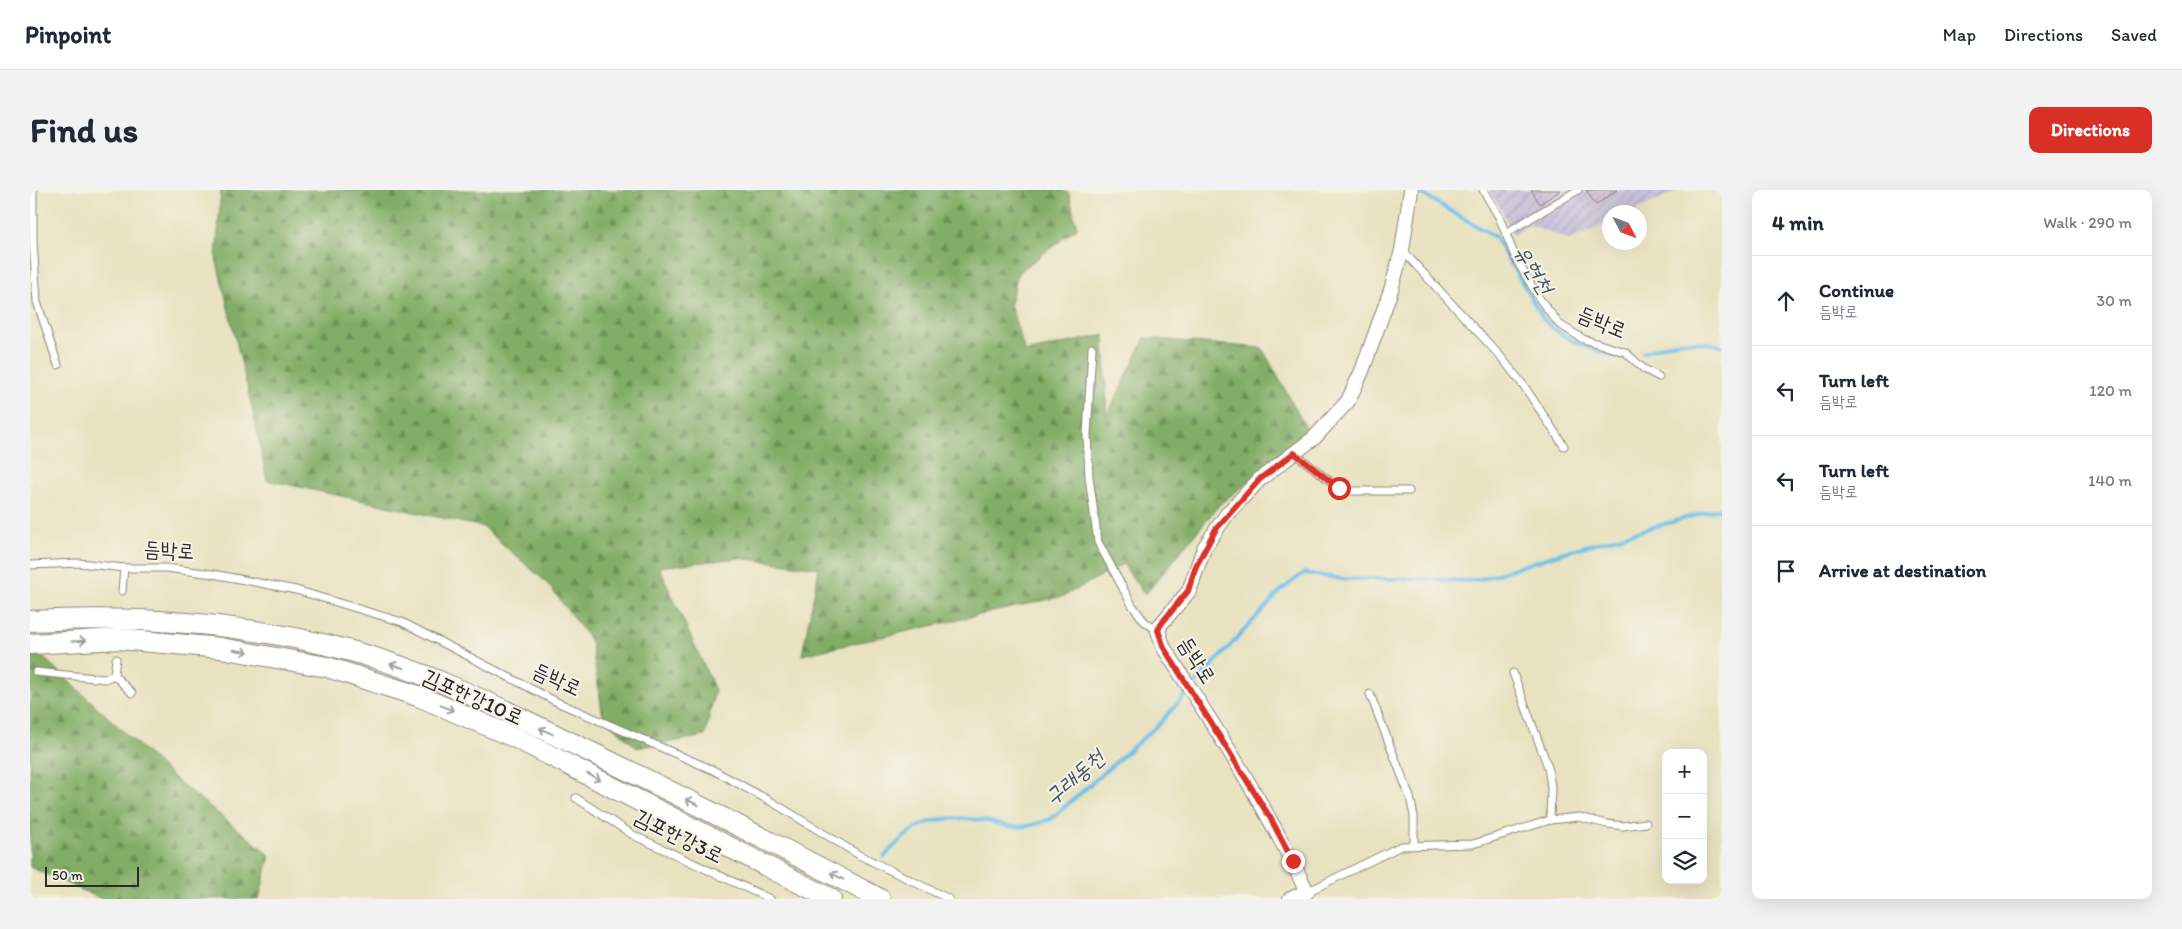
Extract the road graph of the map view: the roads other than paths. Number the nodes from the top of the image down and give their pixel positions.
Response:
1 (33, 190) edge
2 (1411, 190) edge
3 (1483, 190) edge
4 (1578, 190) edge
5 (1506, 233) junction
6 (1402, 250) junction
7 (1092, 348) dead end
8 (58, 365) dead end
9 (1659, 377) dead end
10 (1564, 446) dead end
11 (1294, 453) junction
12 (1409, 491) dead end
13 (30, 565) edge
14 (124, 568) junction
15 (122, 591) dead end
16 (30, 621) edge
17 (1158, 630) junction
18 (30, 644) edge
19 (116, 660) dead end
20 (36, 672) dead end
21 (1514, 673) dead end
22 (114, 675) junction
23 (132, 693) dead end
24 (1370, 694) dead end
25 (576, 798) dead end
26 (1550, 820) junction
27 (1646, 823) dead end
28 (1414, 844) junction
29 (1308, 892) junction
30 (770, 899) edge
31 (831, 899) edge
32 (880, 899) edge
33 (949, 899) edge
34 (1290, 899) edge

1 - 8 lane
2 - 6 street, 듬박로
3 - 5 lane, 듬박로
4 - 5 lane
5 - 9 lane, 듬박로
6 - 10 lane
6 - 11 street, 듬박로
7 - 17 lane
11 - 12 lane
11 - 17 street, 듬박로
13 - 14 lane, 듬박로
14 - 15 lane
14 - 33 lane, 듬박로
32 -> 16 street, 김포한강10로
17 - 29 street, 듬박로
18 -> 31 street, 김포한강10로
19 - 22 lane
20 - 22 lane
21 - 26 lane
22 - 23 lane
24 - 28 lane
25 - 30 lane, 김포한강3로
26 - 27 lane
26 - 28 lane
28 - 29 lane
29 - 34 street

